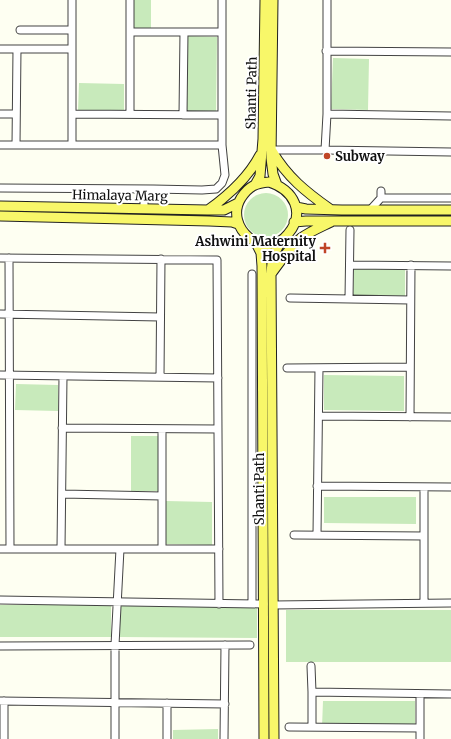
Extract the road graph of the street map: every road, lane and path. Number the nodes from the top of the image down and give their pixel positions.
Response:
1 (72, 0) edge
2 (130, 0) edge
3 (222, 0) edge
4 (264, 0) edge
5 (273, 0) edge
6 (327, 0) edge
7 (20, 30) dead end
8 (71, 30) junction
9 (130, 32) junction
10 (184, 32) junction
11 (222, 32) junction
12 (0, 49) edge
13 (17, 49) junction
14 (72, 50) junction
15 (326, 51) junction
16 (451, 52) edge
17 (0, 114) edge
18 (16, 114) junction
19 (72, 114) junction
20 (130, 114) junction
21 (327, 114) junction
22 (183, 115) junction
23 (222, 115) junction
24 (451, 116) edge
25 (0, 145) edge
26 (16, 145) junction
27 (72, 145) junction
28 (222, 145) junction
29 (267, 150) junction
30 (325, 150) junction
31 (451, 152) edge
32 (254, 185) junction
33 (277, 185) junction
34 (0, 188) edge
35 (144, 189) junction
36 (451, 198) edge
37 (238, 203) junction
38 (0, 206) edge
39 (296, 206) junction
40 (144, 209) junction
41 (208, 210) junction
42 (330, 210) junction
43 (370, 210) junction
44 (451, 210) edge
45 (0, 216) edge
46 (336, 220) junction
47 (451, 221) edge
48 (294, 222) junction
49 (238, 224) junction
50 (350, 230) dead end
51 (282, 240) junction
52 (256, 243) junction
53 (0, 258) edge
54 (9, 258) junction
55 (160, 259) junction
56 (350, 265) junction
57 (411, 265) junction
58 (451, 266) edge
59 (252, 274) dead end
60 (271, 274) junction
61 (290, 298) dead end
62 (349, 299) junction
63 (410, 300) junction
64 (0, 314) edge
65 (9, 314) junction
66 (160, 317) junction
67 (287, 368) dead end
68 (319, 368) junction
69 (410, 368) junction
70 (0, 375) edge
71 (9, 375) junction
72 (63, 376) junction
73 (160, 377) junction
74 (218, 378) junction
75 (318, 416) junction
76 (410, 417) junction
77 (451, 417) edge
78 (62, 428) junction
79 (162, 429) junction
80 (218, 429) junction
81 (317, 486) junction
82 (424, 487) junction
83 (451, 488) edge
84 (62, 494) junction
85 (162, 496) junction
86 (294, 535) dead end
87 (317, 535) junction
88 (424, 536) junction
89 (0, 549) edge
90 (10, 549) junction
91 (61, 549) junction
92 (120, 549) junction
93 (162, 549) junction
94 (219, 549) junction
95 (0, 600) edge
96 (118, 602) junction
97 (424, 603) junction
98 (451, 603) edge
99 (219, 604) junction
100 (252, 604) junction
101 (264, 604) junction
102 (273, 605) junction
103 (115, 645) junction
104 (226, 645) junction
105 (250, 645) dead end
106 (0, 646) edge
107 (311, 666) dead end
108 (312, 692) junction
109 (420, 694) junction
110 (451, 694) edge
111 (2, 701) edge
112 (115, 703) junction
113 (167, 704) junction
114 (225, 704) junction
115 (289, 727) dead end
116 (312, 727) junction
117 (420, 728) junction
118 (4, 739) edge
119 (115, 739) edge
120 (167, 739) edge
121 (224, 739) edge
122 (264, 739) edge
123 (274, 739) edge
124 (420, 739) edge

1 - 8 street
2 - 9 street
3 - 11 street
4 - 29 main road, Shanti Path
5 - 29 main road, Shanti Path
6 - 15 street
7 - 8 street
8 - 14 street
9 - 10 street
9 - 20 street
10 - 11 street
10 - 22 street
11 - 23 street
12 - 13 street
13 - 14 street
13 - 18 street
14 - 19 street
15 - 16 street
15 - 21 street
17 - 18 street
18 - 26 street
19 - 20 street
19 - 27 street
20 - 22 street
21 - 24 street
21 - 30 street
22 - 23 street
23 - 28 street
25 - 26 street
26 - 27 street
27 - 28 street
28 - 35 street
29 - 30 street
29 - 32 main road, Shanti Path
29 - 33 main road, Shanti Path
29 - 41 main road
29 - 42 main road
30 - 31 street
32 - 33 main road
32 - 37 main road
33 - 39 main road
34 - 35 street
35 - 40 street
36 - 43 street
37 - 41 main road, Himalaya Marg
37 - 49 main road
38 - 40 main road, Himalaya Marg
39 - 42 main road
39 - 48 main road
40 - 41 main road, Himalaya Marg
42 - 43 main road
43 - 44 main road
45 - 49 main road, Himalaya Marg
46 - 47 main road
46 - 48 main road
46 - 60 main road
48 - 51 main road
49 - 52 main road
50 - 56 street
51 - 52 main road
51 - 60 main road, Shanti Path
52 - 101 main road
53 - 54 street
54 - 55 street
54 - 65 street
55 - 66 street
55 - 74 street
56 - 57 street
56 - 62 street
57 - 58 street
57 - 63 street
59 - 100 street
60 - 102 main road, Shanti Path
61 - 62 street
62 - 63 street
63 - 69 street
64 - 65 street
65 - 66 street
65 - 71 street
66 - 73 street
67 - 68 street
68 - 69 street
68 - 75 street
69 - 76 street
70 - 71 street
71 - 72 street
71 - 90 street
72 - 73 street
72 - 78 street
73 - 74 street
74 - 80 street
75 - 76 street
75 - 81 street
76 - 77 street
78 - 79 street
78 - 84 street
79 - 80 street
79 - 85 street
80 - 94 street
81 - 82 street
81 - 87 street
82 - 83 street
82 - 88 street
84 - 85 street
84 - 91 street
85 - 93 street
86 - 87 street
87 - 88 street
88 - 97 street
89 - 90 street
90 - 91 street
91 - 92 street
92 - 93 street
92 - 96 street
93 - 94 street
94 - 99 street
95 - 96 street
96 - 99 street
96 - 103 street
97 - 98 street
97 - 102 street
99 - 100 street
100 - 101 street
101 - 122 main road
102 - 123 main road, Shanti Path
103 - 104 street
103 - 106 street
103 - 112 street
104 - 105 street
104 - 114 street
107 - 108 street
108 - 109 street
108 - 116 street
109 - 110 street
109 - 117 street
111 - 112 street
111 - 118 street
112 - 113 street
112 - 119 street
113 - 114 street
113 - 120 street
114 - 121 street
115 - 116 street
116 - 117 street
117 - 124 street

